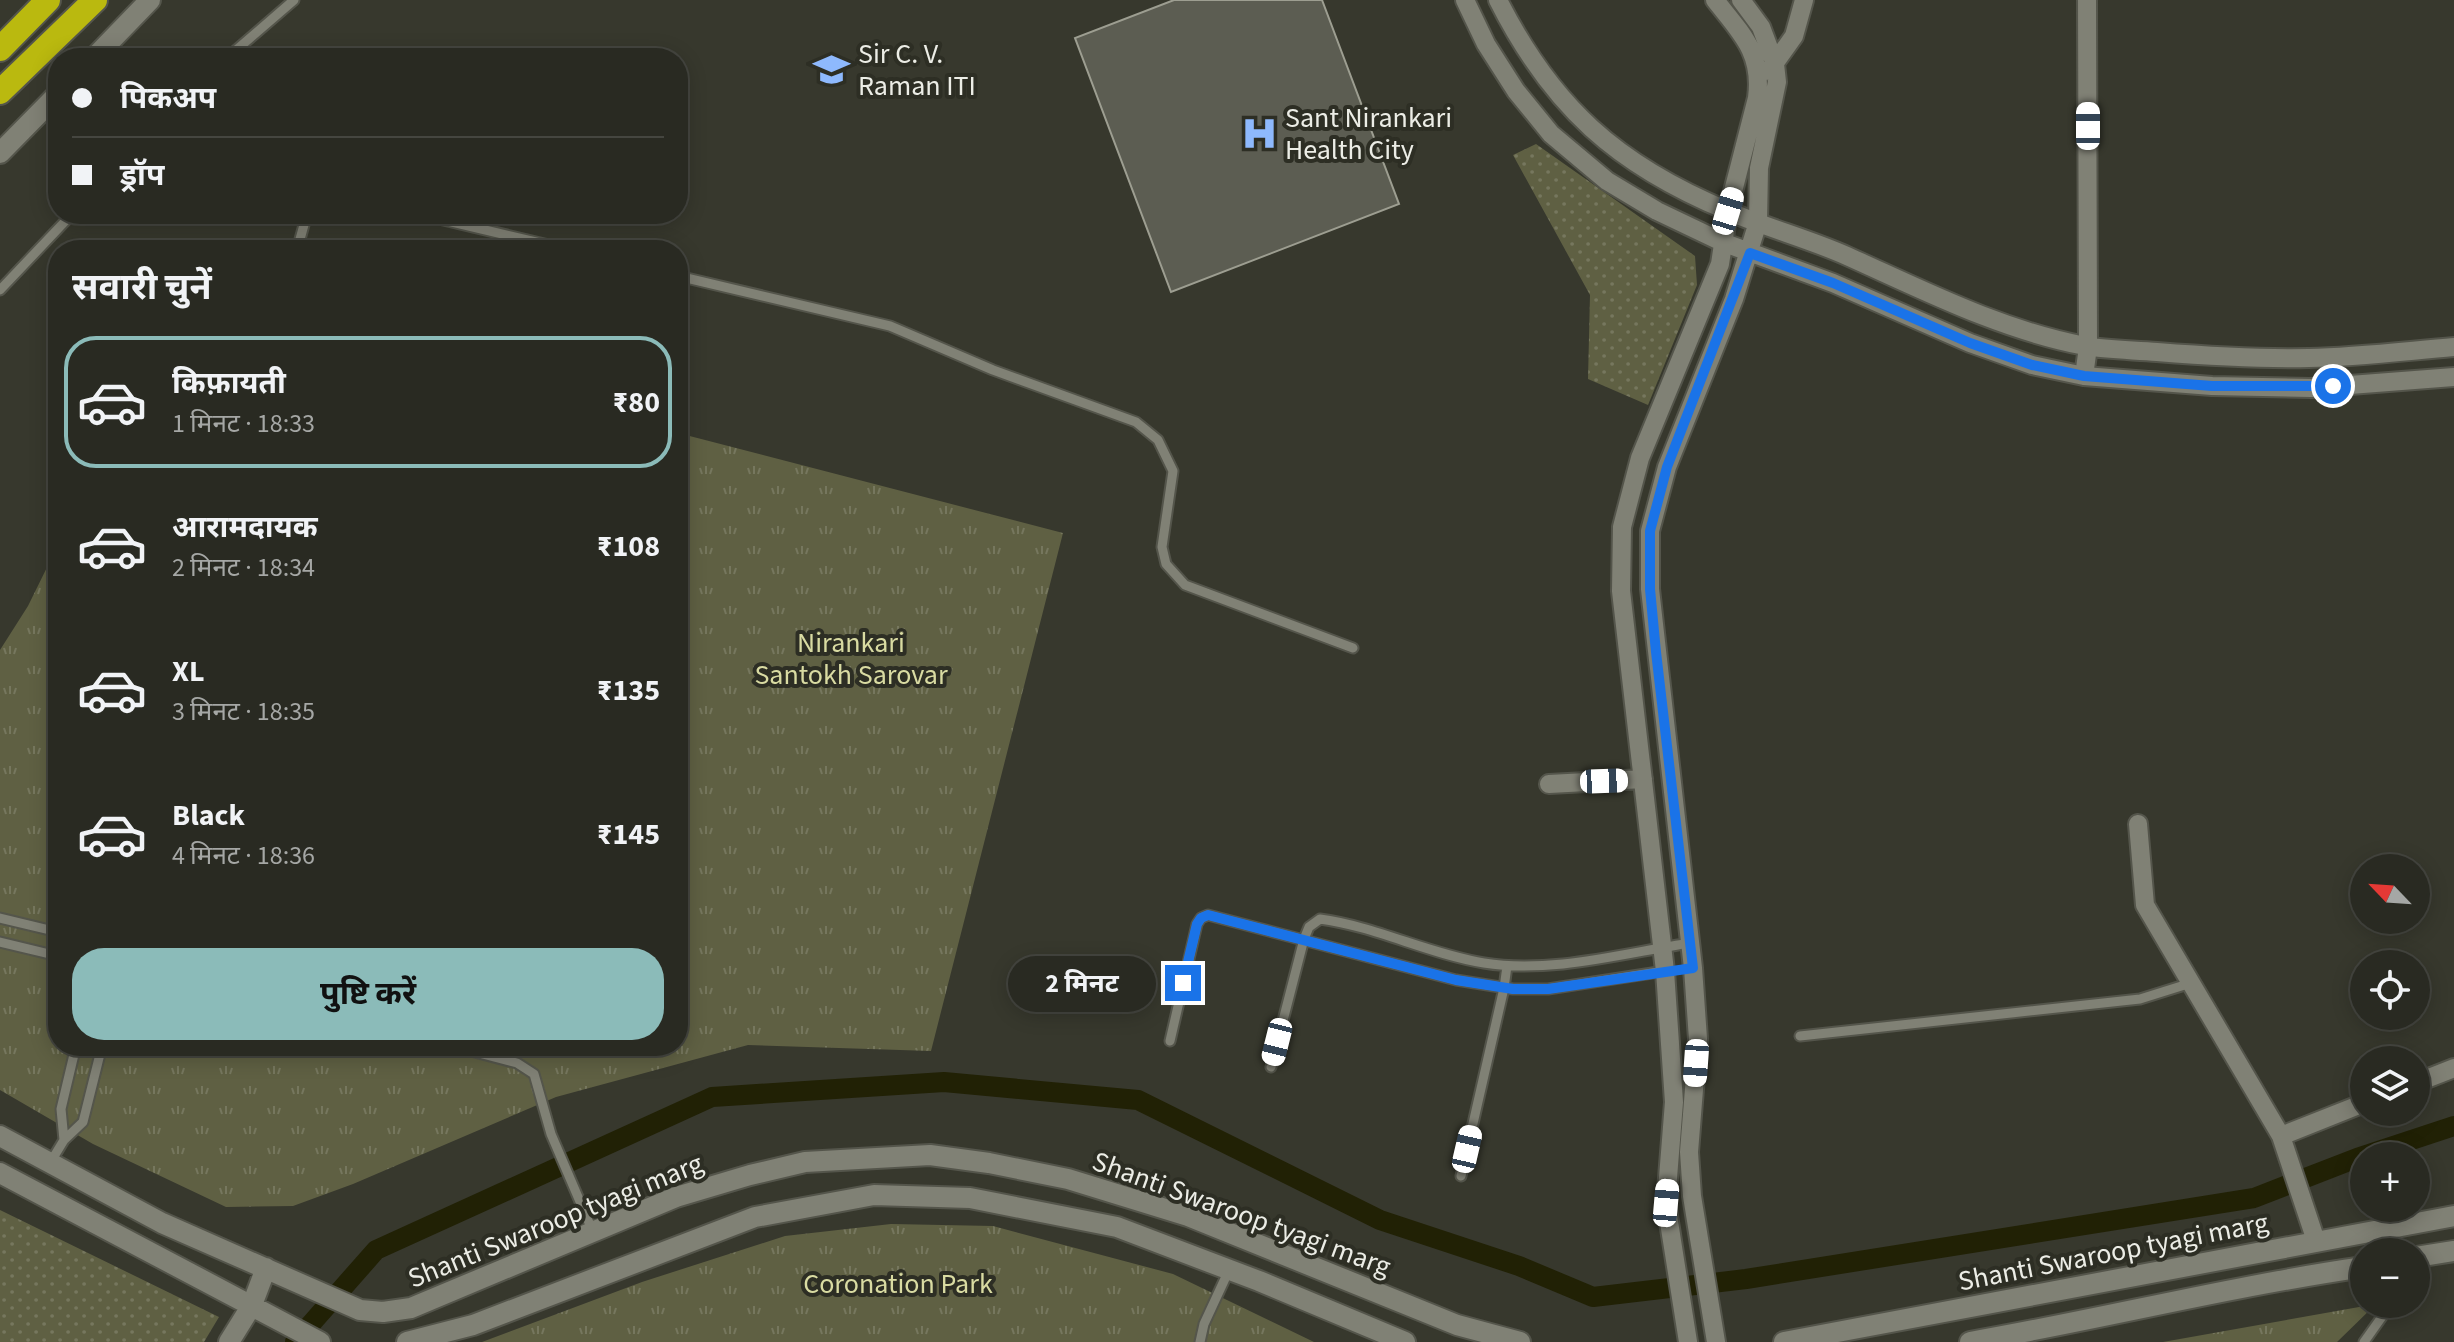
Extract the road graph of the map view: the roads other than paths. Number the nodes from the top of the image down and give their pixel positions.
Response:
1 (48, 0) edge
2 (95, 0) edge
3 (150, 0) edge
4 (294, 0) edge
5 (1465, 0) edge
6 (1498, 0) edge
7 (1715, 0) edge
8 (1741, 0) edge
9 (1804, 0) edge
10 (2087, 0) edge
11 (104, 48) edge
12 (239, 48) edge
13 (0, 49) edge
14 (1775, 64) junction
15 (1759, 83) junction
16 (0, 92) edge
17 (48, 104) edge
18 (0, 153) edge
19 (1728, 211) junction
20 (1758, 222) junction
21 (63, 224) edge
22 (460, 224) edge
23 (528, 240) edge
24 (1722, 242) junction
25 (1750, 253) junction
26 (688, 278) edge
27 (0, 290) edge
28 (2088, 347) junction
29 (2454, 347) edge
30 (2376, 353) junction
31 (2084, 376) junction
32 (2454, 377) edge
33 (2377, 383) junction
34 (1635, 478) junction
35 (1662, 486) junction
36 (1353, 648) dead end
37 (1549, 784) dead end
38 (1644, 787) junction
39 (1673, 790) junction
40 (2138, 824) dead end
41 (0, 918) edge
42 (48, 930) edge
43 (1304, 939) junction
44 (0, 942) edge
45 (1690, 943) junction
46 (1662, 947) junction
47 (48, 954) edge
48 (1507, 966) junction
49 (1693, 968) junction
50 (1665, 971) junction
51 (2191, 983) junction
52 (1504, 988) junction
53 (1800, 1036) dead end
54 (1170, 1041) dead end
55 (74, 1056) edge
56 (100, 1056) edge
57 (488, 1056) edge
58 (1271, 1067) dead end
59 (2454, 1068) edge
60 (2430, 1077) edge
61 (2350, 1109) edge
62 (0, 1136) edge
63 (2282, 1138) junction
64 (64, 1140) junction
65 (1680, 1147) junction
66 (50, 1163) junction
67 (0, 1173) edge
68 (1461, 1176) dead end
69 (34, 1191) junction
70 (2454, 1216) edge
71 (2430, 1219) edge
72 (2412, 1222) joint
73 (2314, 1231) junction
74 (593, 1232) junction
75 (2414, 1238) edge
76 (2276, 1248) junction
77 (2454, 1251) edge
78 (2430, 1256) edge
79 (266, 1268) junction
80 (2350, 1269) edge
81 (1229, 1270) junction
82 (2280, 1279) junction
83 (258, 1308) junction
84 (2381, 1318) edge
85 (229, 1342) edge
86 (320, 1342) edge
87 (407, 1342) edge
88 (1200, 1342) edge
89 (1405, 1342) edge
90 (1520, 1342) edge
91 (1688, 1342) edge
92 (1716, 1342) edge
93 (1784, 1342) edge
94 (1970, 1342) edge
95 (2364, 1342) edge

1 - 13 highway
2 - 16 highway
3 - 11 main road
4 - 12 lane
5 - 24 street
6 - 19 street
7 - 15 street
8 - 14 street
9 - 14 street
10 - 28 street
14 - 15 street
14 - 20 street
15 - 19 street
17 - 18 main road
19 - 20 street
19 - 24 street
20 - 25 street
20 - 28 street
21 - 27 lane
22 - 23 lane
24 - 25 street
24 - 34 street
25 - 31 street
25 - 35 street
26 - 36 lane
28 - 30 street
28 - 31 street
29 - 30 street
30 - 33 street
31 - 33 street
32 - 33 street
34 - 35 street
34 - 38 street
35 - 39 street
37 - 38 street
38 - 39 street
38 - 46 street
39 - 45 street
40 - 51 street
41 - 42 lane
43 - 48 lane
43 - 52 lane
43 - 54 lane
43 - 58 lane
44 - 47 lane
45 - 46 lane
45 - 49 street
46 - 48 lane
46 - 50 street
48 - 52 lane
49 - 50 street
49 - 65 street
50 - 52 lane
50 - 65 street
51 - 53 lane
51 - 63 street
52 - 68 lane
55 - 64 lane
56 - 64 lane
57 - 74 lane
59 - 60 street
61 - 63 street
62 - 66 main road, Shanti Swaroop tyagi marg
63 - 73 street
64 - 66 lane
65 - 91 street
65 - 92 street
66 - 69 main road
66 - 79 main road, Shanti Swaroop tyagi marg
67 - 69 main road
69 - 83 main road
70 - 71 main road, Shanti Swaroop tyagi marg
72 - 73 main road, Shanti Swaroop tyagi marg
72 - 75 main road
73 - 76 main road, Shanti Swaroop tyagi marg
74 - 79 main road, Shanti Swaroop tyagi marg
74 - 90 main road, Shanti Swaroop tyagi marg
76 - 82 main road
76 - 93 main road, Shanti Swaroop tyagi marg
77 - 78 main road
79 - 83 main road
80 - 82 main road
81 - 87 main road, Shanti Swaroop tyagi marg
81 - 88 lane
81 - 89 main road, Shanti Swaroop tyagi marg
82 - 94 main road
83 - 85 main road
83 - 86 main road
84 - 95 lane

